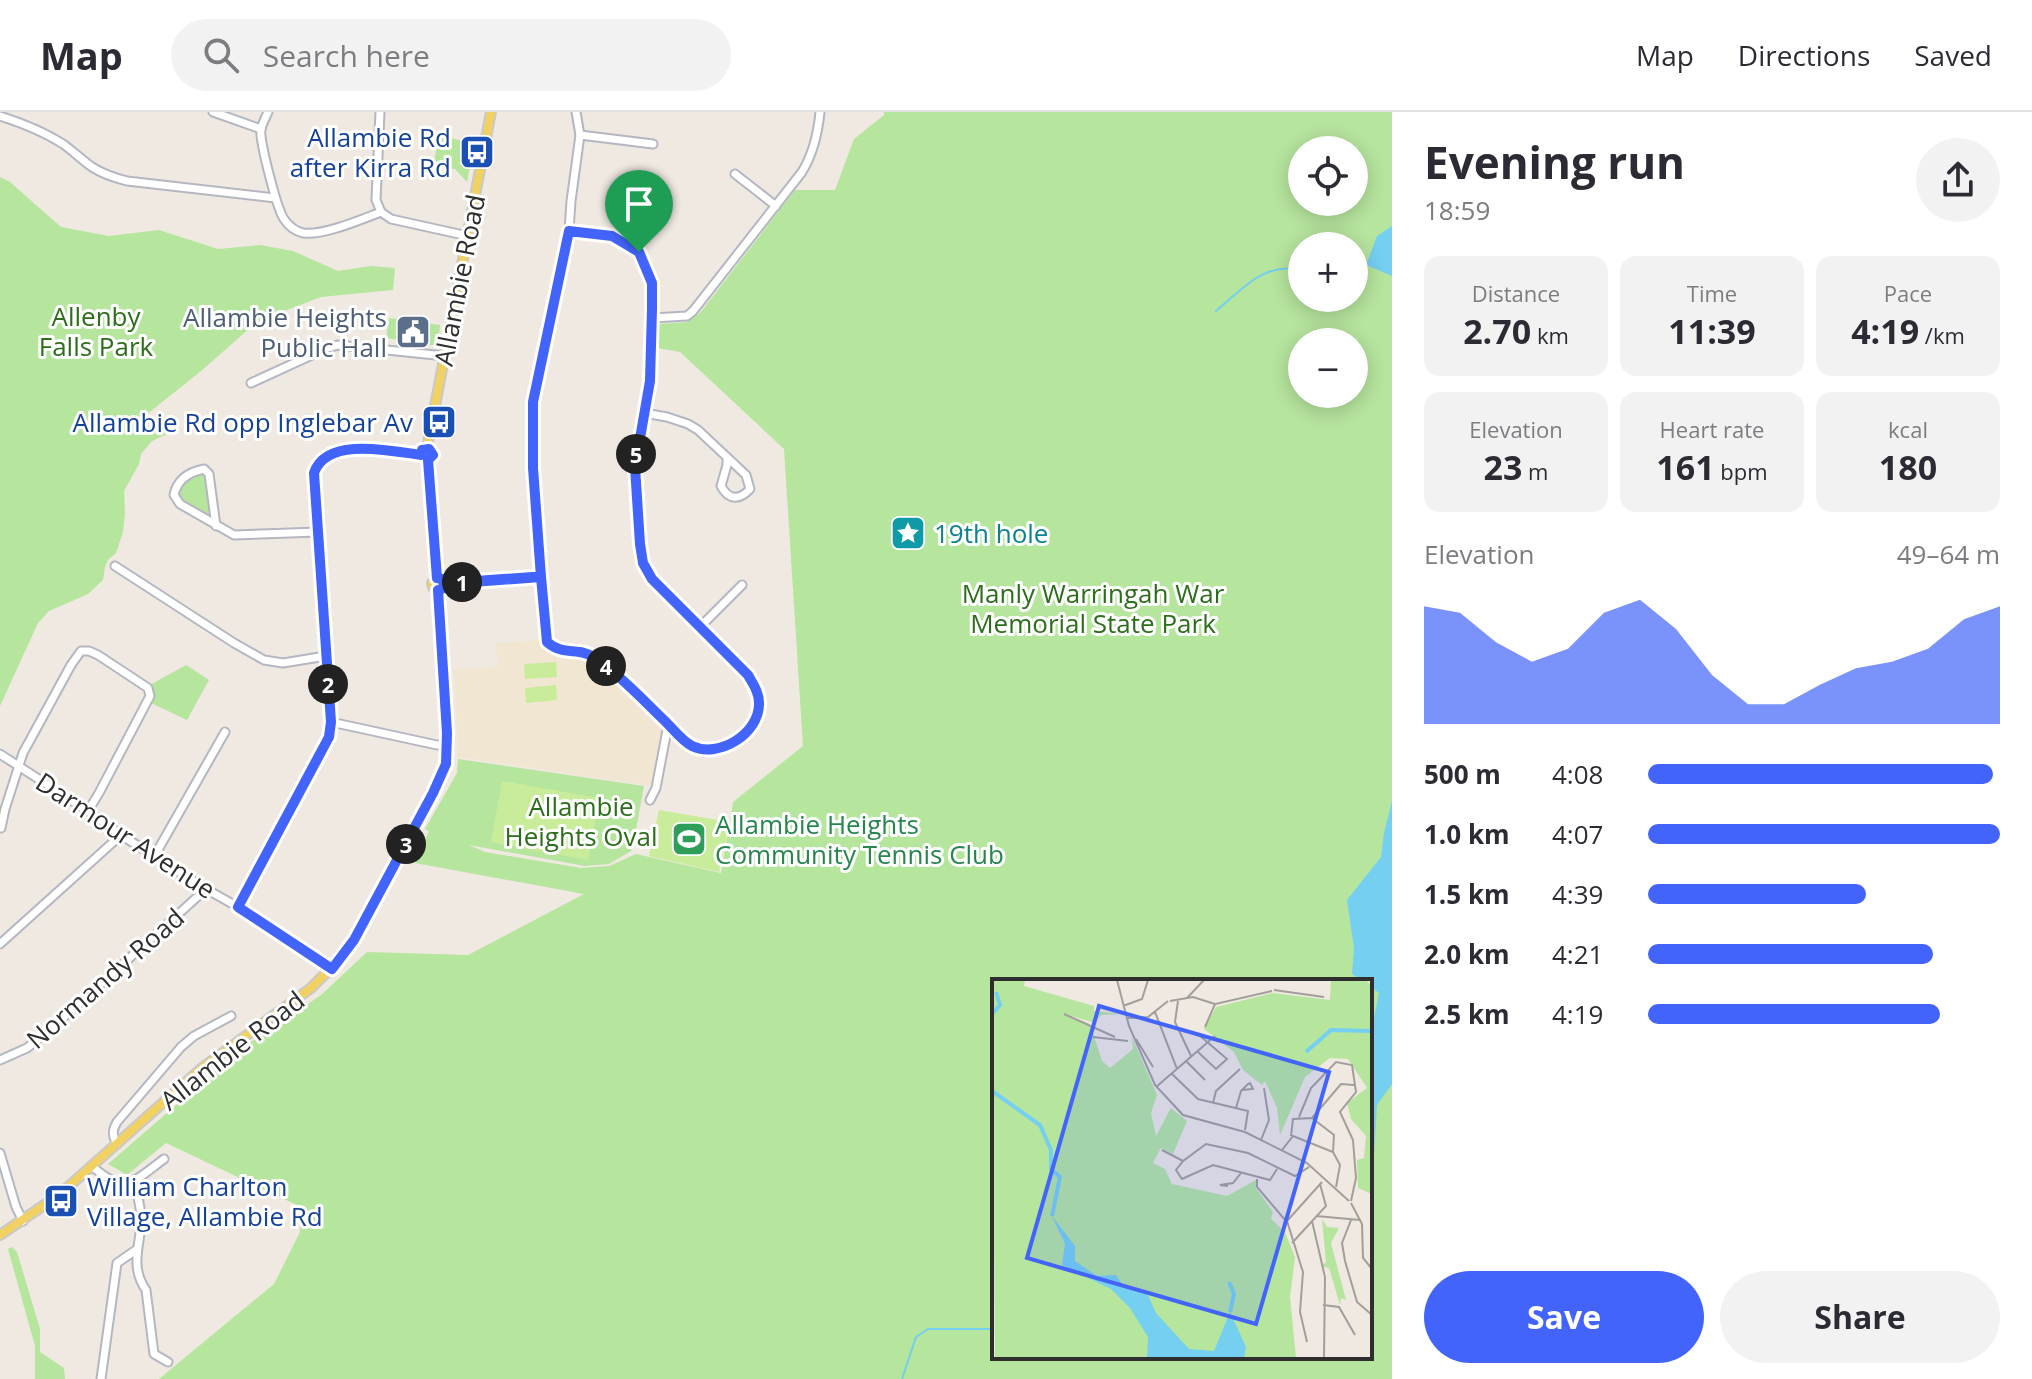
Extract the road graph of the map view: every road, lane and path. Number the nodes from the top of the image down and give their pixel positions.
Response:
1 (213, 112) edge
2 (268, 112) edge
3 (380, 112) edge
4 (491, 112) edge
5 (576, 112) edge
6 (820, 112) edge
7 (0, 116) edge
8 (261, 129) junction
9 (580, 135) junction
10 (653, 144) dead end
11 (735, 174) dead end
12 (275, 198) junction
13 (776, 206) junction
14 (381, 212) junction
15 (569, 231) junction
16 (468, 236) junction
17 (652, 318) junction
18 (445, 356) junction
19 (251, 383) dead end
20 (644, 413) junction
21 (425, 455) junction
22 (727, 457) junction
23 (216, 526) junction
24 (318, 532) junction
25 (115, 566) dead end
26 (541, 577) junction
27 (440, 584) junction
28 (742, 585) dead end
29 (700, 627) junction
30 (326, 656) junction
31 (331, 722) junction
32 (668, 725) junction
33 (225, 732) dead end
34 (447, 745) junction
35 (0, 754) edge
36 (19, 765) junction
37 (650, 800) dead end
38 (88, 811) junction
39 (1, 828) edge
40 (121, 835) junction
41 (155, 855) junction
42 (206, 889) junction
43 (238, 907) junction
44 (0, 944) edge
45 (332, 969) junction
46 (231, 1016) dead end
47 (0, 1060) edge
48 (117, 1144) junction
49 (0, 1153) edge
50 (164, 1159) dead end
51 (92, 1166) junction
52 (134, 1181) junction
53 (23, 1221) junction
54 (0, 1235) edge
55 (136, 1250) junction
56 (168, 1362) dead end
57 (101, 1379) edge

1 - 8 street
2 - 8 street
3 - 14 street
4 - 16 main road, Allambie Road
5 - 9 street
6 - 13 street
7 - 12 street
8 - 12 street
9 - 10 street
9 - 15 street
11 - 13 street
12 - 14 street
13 - 17 street
14 - 16 street
15 - 17 street
15 - 26 street
16 - 18 main road, Allambie Road
17 - 20 street
18 - 19 street
18 - 21 main road, Allambie Road
20 - 22 street
20 - 29 street
21 - 24 street
21 - 27 main road, Allambie Road
22 - 22 street
23 - 23 street
23 - 24 street
24 - 30 street
25 - 30 street
26 - 27 street
26 - 32 street
27 - 34 main road, Allambie Road
28 - 29 street
29 - 32 street
30 - 31 street
31 - 34 street
31 - 43 street
32 - 37 street
33 - 41 street
34 - 45 main road, Allambie Road
35 - 36 street, Darmour Avenue
36 - 38 street, Darmour Avenue
36 - 38 street
36 - 39 street
38 - 40 street, Darmour Avenue
40 - 41 street, Darmour Avenue
40 - 44 street
41 - 42 street, Darmour Avenue
42 - 43 street, Darmour Avenue
42 - 47 street, Normandy Road
43 - 45 street, Darmour Avenue
45 - 48 main road, Allambie Road
46 - 48 street
48 - 51 main road, Allambie Road
49 - 53 street
50 - 52 street
51 - 52 street
51 - 53 main road, Allambie Road
52 - 55 street
53 - 54 main road, Allambie Road
55 - 56 street
55 - 57 street

